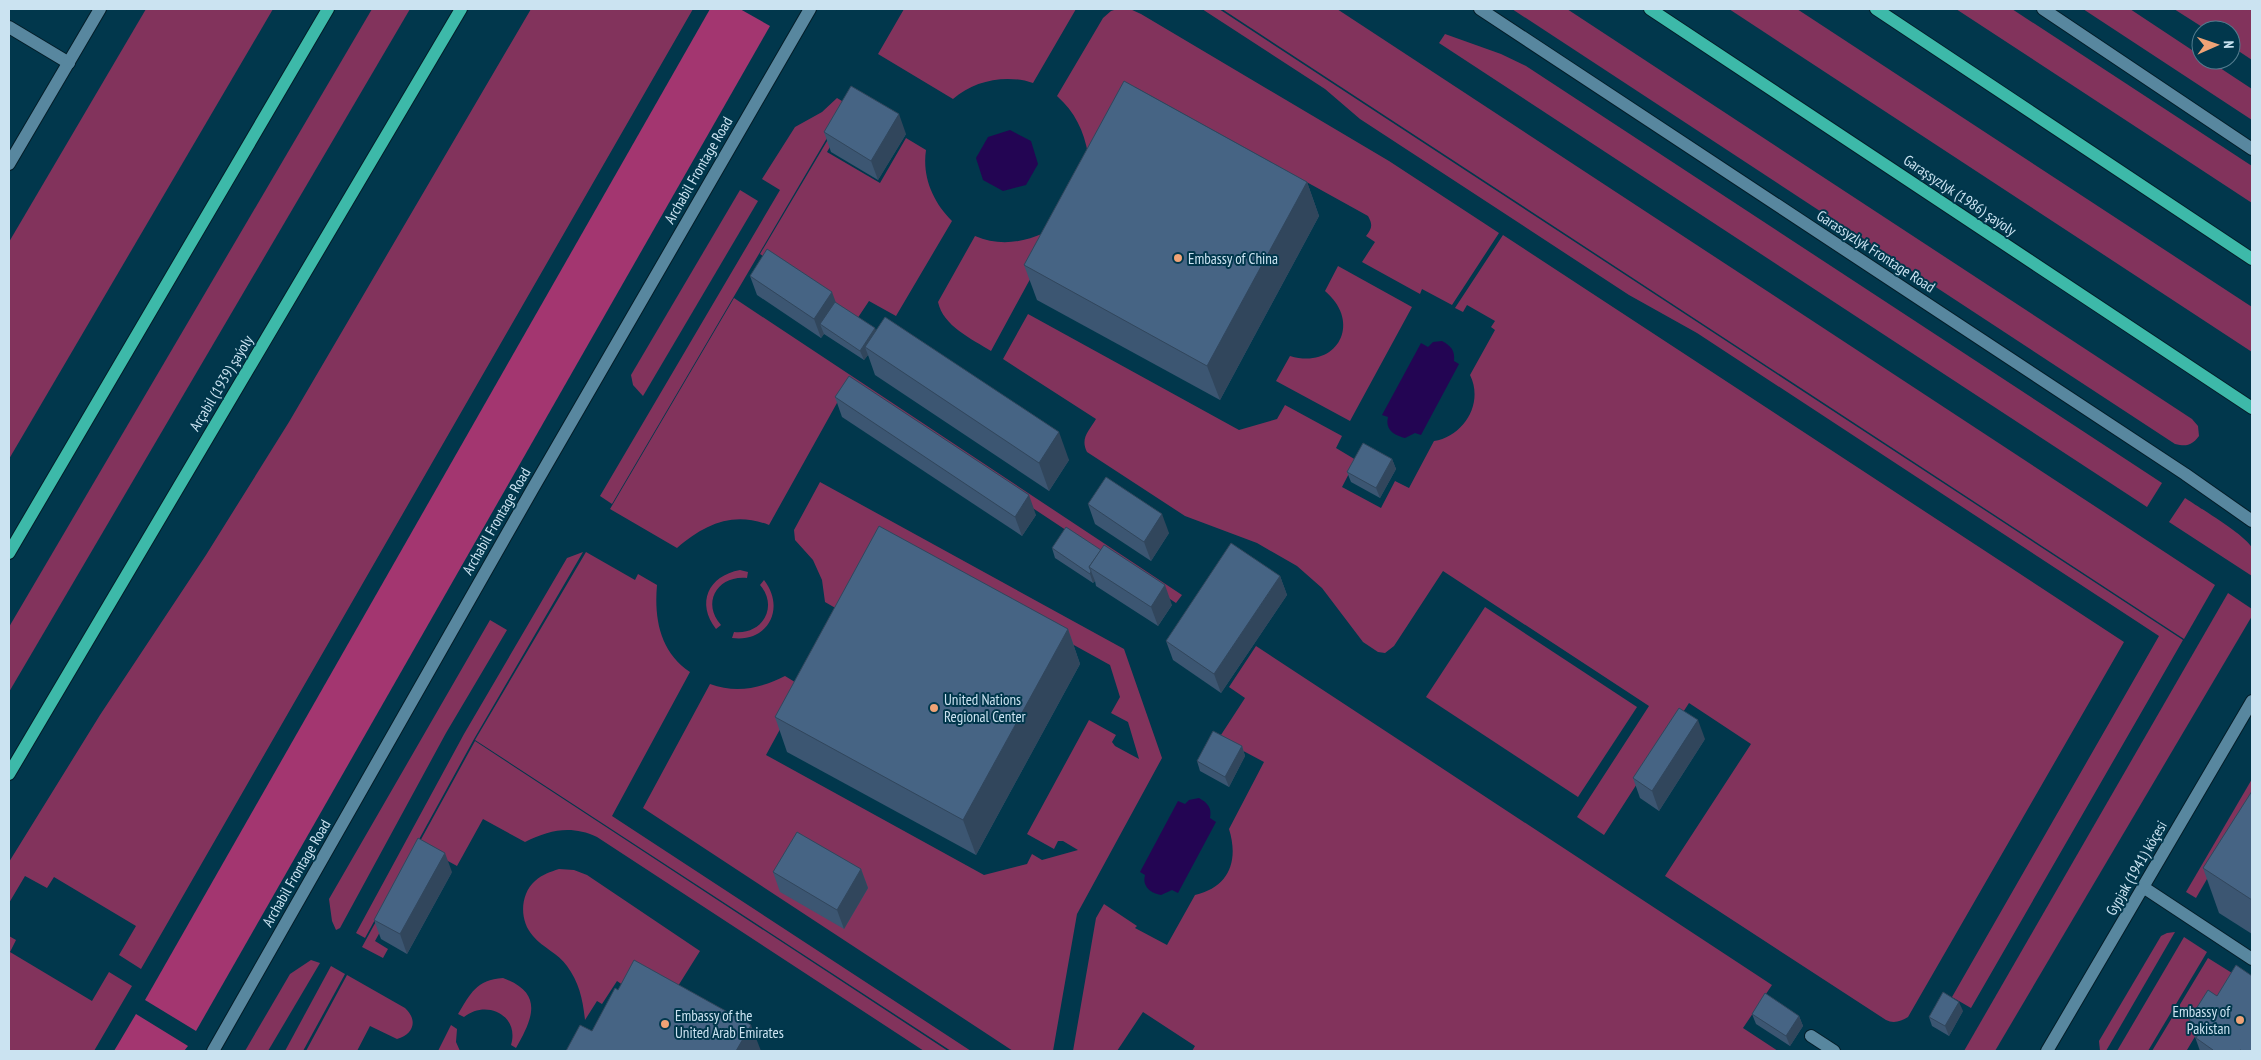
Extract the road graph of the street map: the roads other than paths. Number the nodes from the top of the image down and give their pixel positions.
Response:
1 (100, 9) edge
2 (328, 9) edge
3 (461, 9) edge
4 (810, 9) edge
5 (1480, 9) edge
6 (1650, 9) edge
7 (1876, 9) edge
8 (2043, 9) edge
9 (9, 26) edge
10 (68, 62) junction
11 (2252, 149) edge
12 (9, 164) edge
13 (2252, 259) edge
14 (2252, 408) edge
15 (2252, 521) edge
16 (9, 553) edge
17 (2252, 701) edge
18 (9, 774) edge
19 (2143, 888) junction
20 (2252, 959) edge
21 (1811, 1036) dead end
22 (213, 1051) edge
23 (1834, 1051) edge
24 (2047, 1051) edge

1 - 10 street
2 - 16 main road
3 - 18 main road, Arçabil (1939) şaýoly
4 - 22 street, Archabil Frontage Road
5 - 15 street, Garassyzlyk Frontage Road
6 - 14 main road, Garaşsyzlyk (1986) şaýoly
7 - 13 main road
8 - 11 street
9 - 10 street
10 - 12 street
17 - 19 street, Gypjak (1941) köçesi
19 - 20 street
19 - 24 street, Gypjak (1941) köçesi
21 - 23 street

